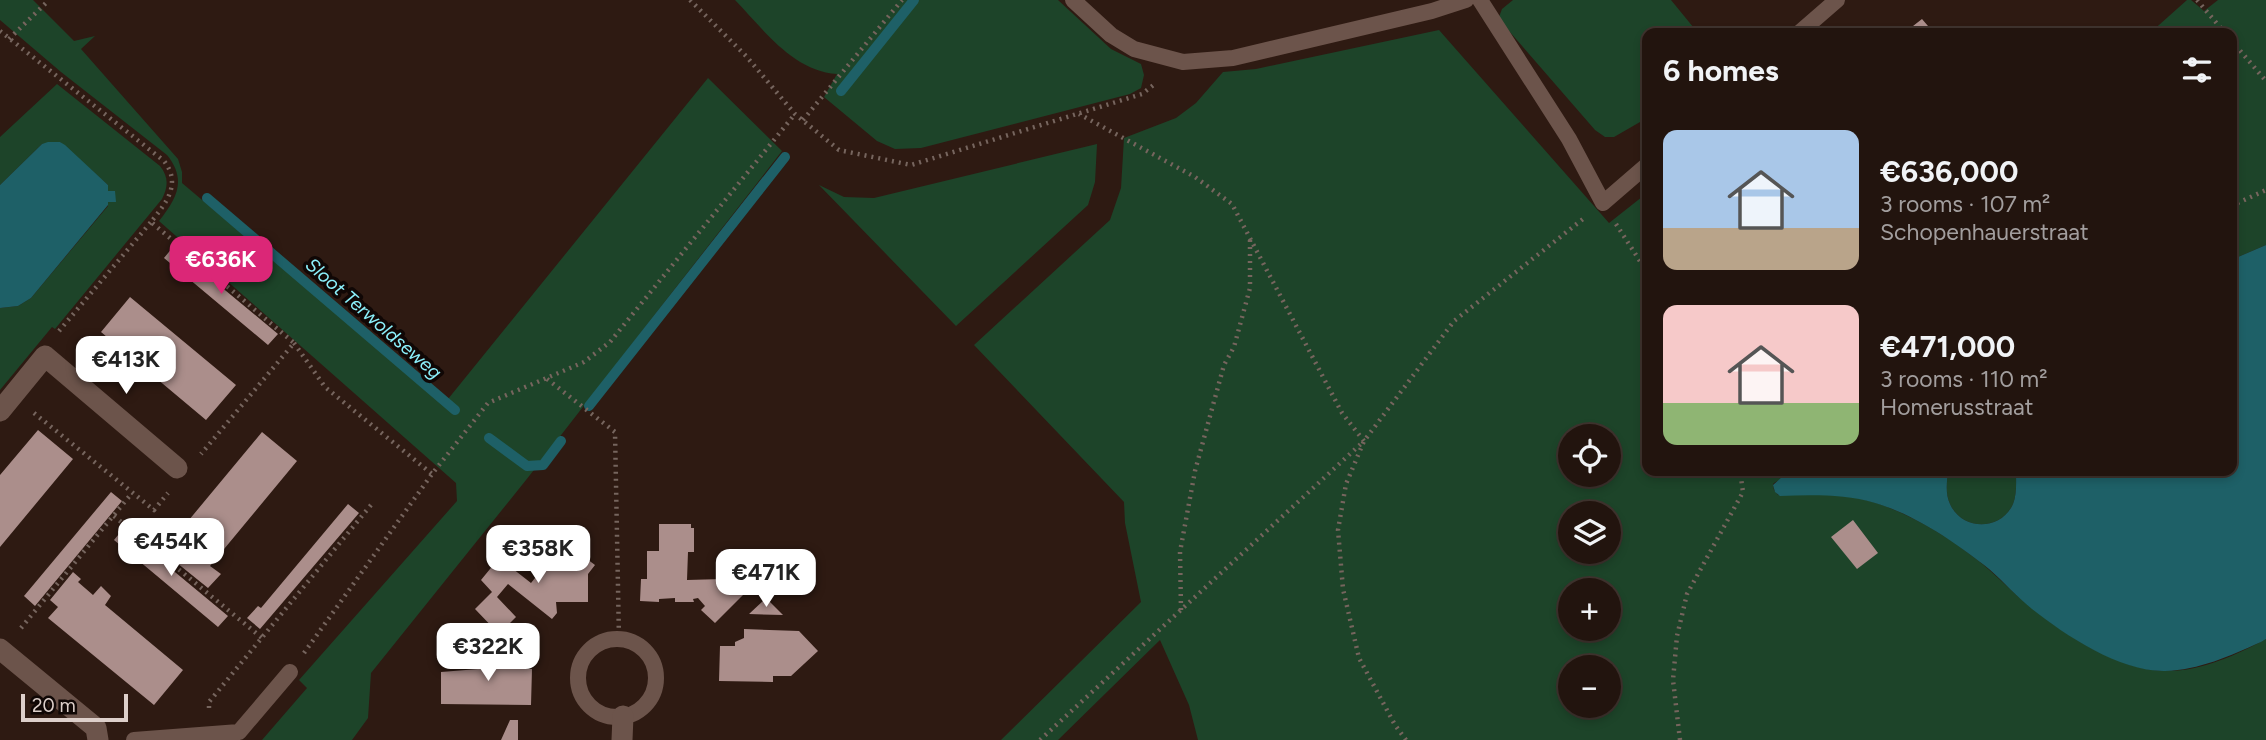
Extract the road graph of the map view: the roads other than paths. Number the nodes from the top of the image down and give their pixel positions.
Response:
1 (1073, 0) edge
2 (1466, 0) edge
3 (1480, 0) edge
4 (1837, 0) edge
5 (1805, 28) edge
6 (1642, 169) edge
7 (6, 404) edge
8 (185, 466) road end
9 (1, 650) edge
10 (290, 672) road end
11 (623, 716) junction
12 (98, 740) edge
13 (134, 740) edge
14 (622, 740) edge

1 - 2 lane
3 - 6 lane
4 - 5 lane
7 - 8 street
9 - 12 street
10 - 13 lane
11 - 11 lane
11 - 14 street

